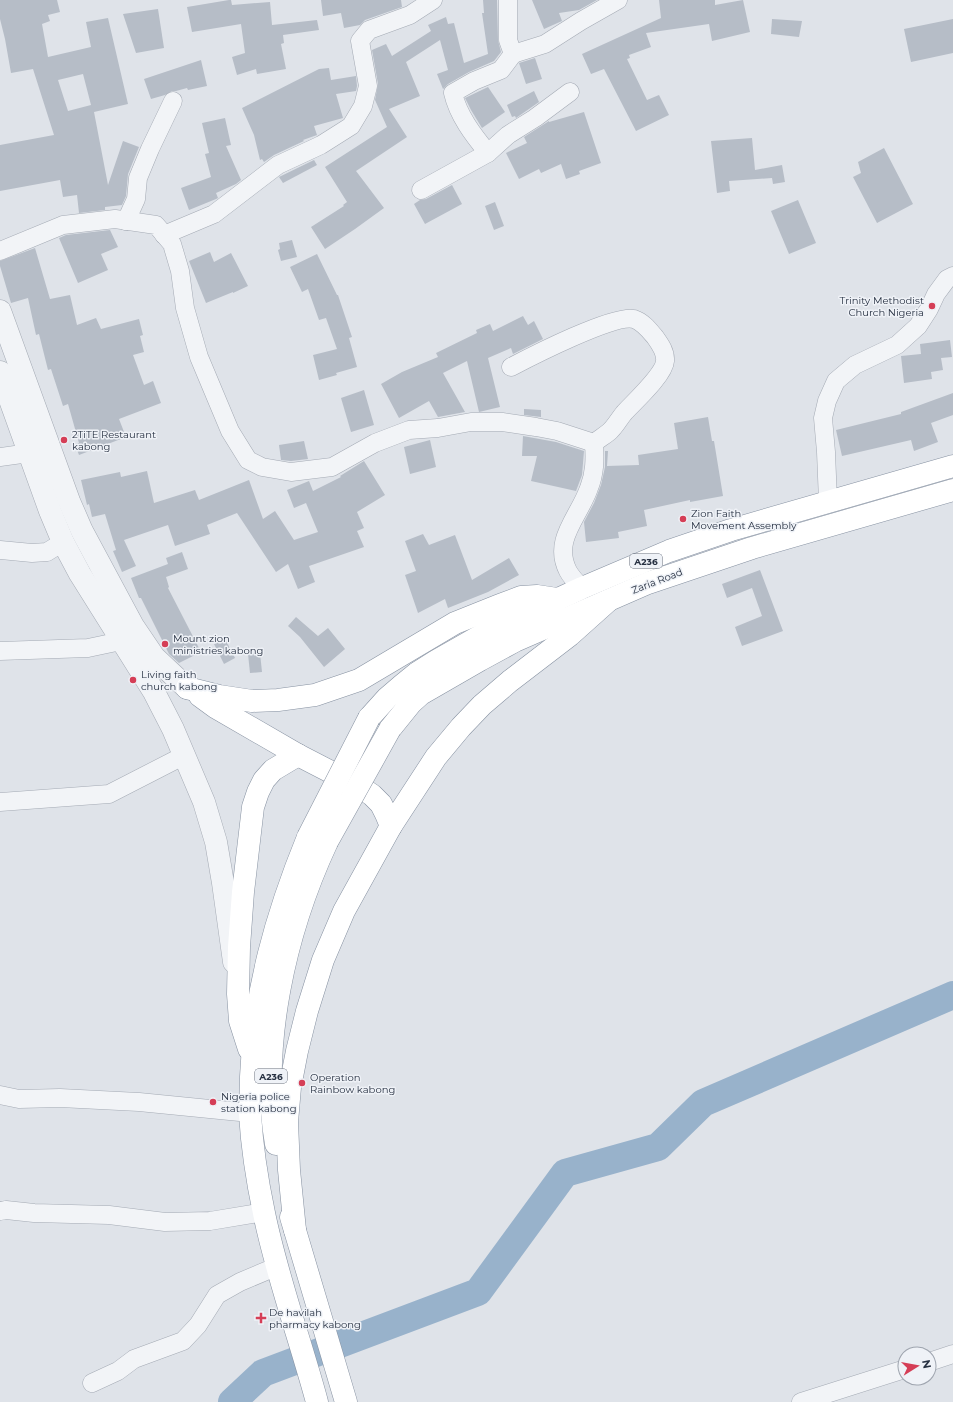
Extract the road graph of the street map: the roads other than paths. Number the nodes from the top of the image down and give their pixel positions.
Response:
1 (433, 0) edge
2 (508, 0) edge
3 (618, 0) edge
4 (513, 54) junction
5 (570, 92) dead end
6 (173, 101) dead end
7 (488, 153) junction
8 (421, 190) dead end
9 (126, 221) junction
10 (164, 235) junction
11 (0, 251) edge
12 (953, 276) edge
13 (0, 311) edge
14 (511, 367) dead end
15 (0, 372) edge
16 (594, 443) junction
17 (29, 452) junction
18 (0, 457) edge
19 (953, 466) edge
20 (953, 490) edge
21 (828, 501) junction
22 (63, 542) junction
23 (0, 550) edge
24 (582, 588) junction
25 (558, 599) junction
26 (608, 601) junction
27 (121, 641) junction
28 (0, 651) edge
29 (187, 688) junction
30 (185, 755) junction
31 (298, 755) junction
32 (0, 802) edge
33 (391, 826) junction
34 (317, 840) junction
35 (238, 994) junction
36 (252, 1060) junction
37 (0, 1095) edge
38 (250, 1112) junction
39 (0, 1211) edge
40 (264, 1212) junction
41 (295, 1230) junction
42 (278, 1266) junction
43 (953, 1354) edge
44 (937, 1359) edge
45 (897, 1372) edge
46 (92, 1384) dead end
47 (317, 1402) edge
48 (346, 1402) edge
49 (800, 1402) edge

1 - 10 street
2 - 4 street
3 - 4 street
4 - 7 street
5 - 7 street
6 - 9 street
7 - 8 street
9 - 10 street
9 - 11 street
10 - 16 street
12 - 21 street
13 - 29 street
14 - 16 street
15 - 17 street
16 - 24 street
17 - 18 street
17 - 22 street
19 - 21 highway, A236
20 - 26 highway, Zaria Road / A236
21 - 24 highway, A236
22 - 23 street
22 - 27 street
24 - 25 highway, A236
25 - 29 highway
25 - 34 highway, A236, bridge
26 - 33 highway
26 - 34 highway, Zaria Road / A236, bridge
27 - 28 street
27 - 30 street
29 - 31 highway
30 - 32 street
30 - 35 street
31 - 33 highway
31 - 35 highway
33 - 41 highway
34 - 36 highway, A236
34 - 41 highway, A236
35 - 36 highway
36 - 38 highway, A236
37 - 38 street
38 - 40 highway, A236
39 - 40 street
40 - 42 highway, A236
41 - 48 highway, A236
42 - 46 street
42 - 47 highway, A236
43 - 44 street
45 - 49 street

